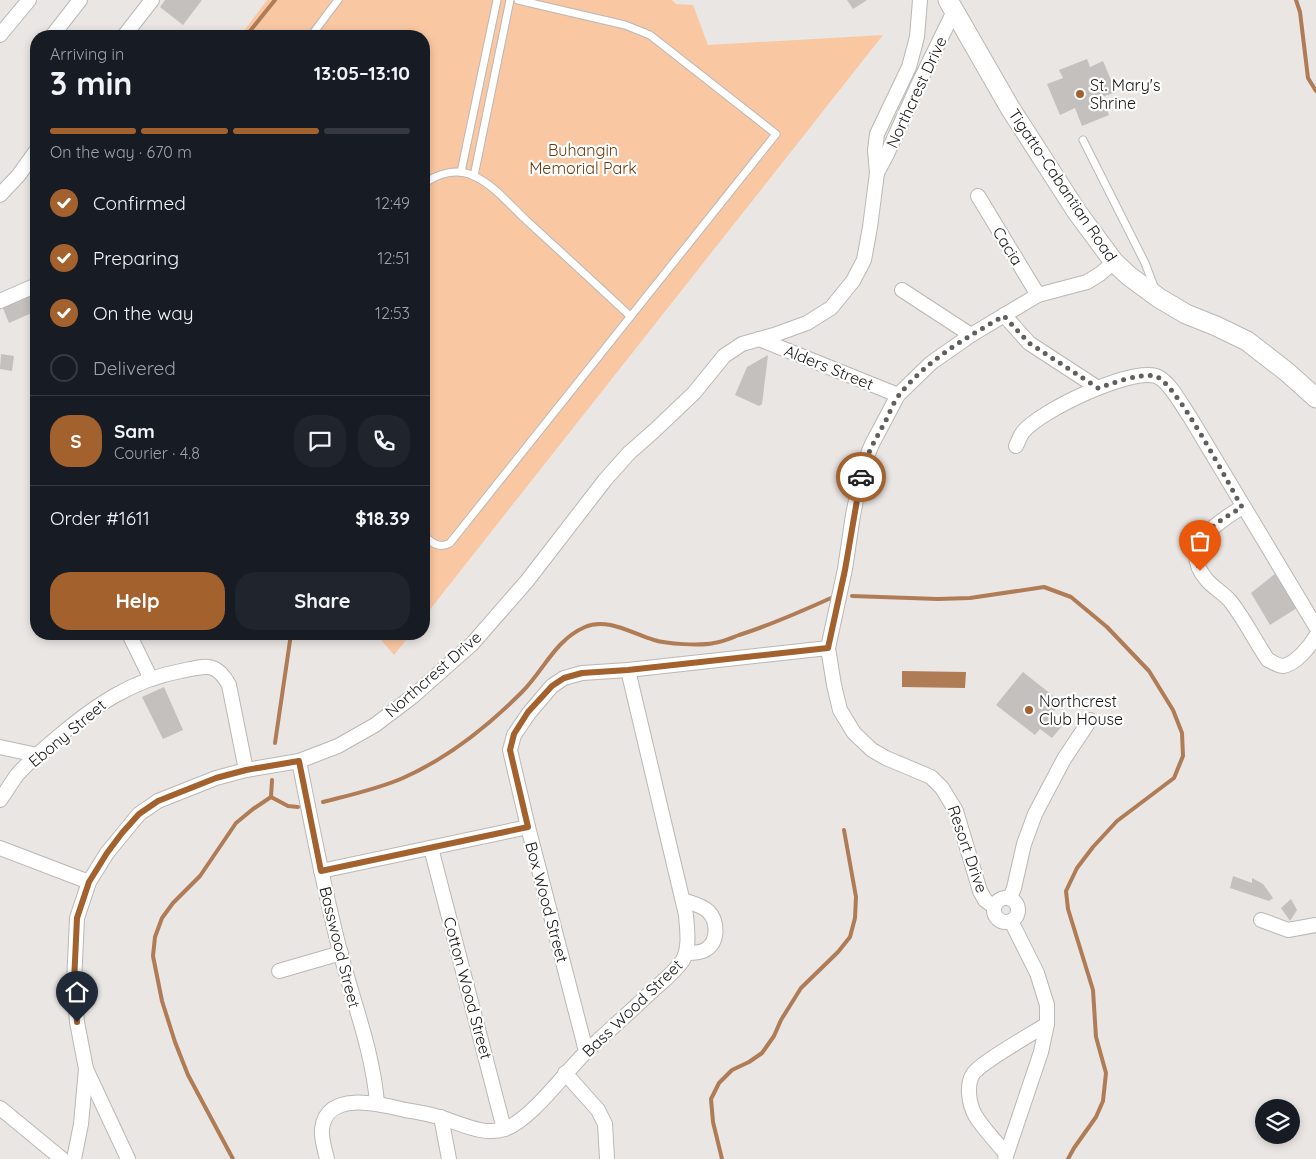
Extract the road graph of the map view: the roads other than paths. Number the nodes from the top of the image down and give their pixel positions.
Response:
1 (29, 0) edge
2 (80, 0) edge
3 (152, 0) edge
4 (338, 0) edge
5 (497, 0) edge
6 (510, 0) edge
7 (518, 0) edge
8 (920, 0) edge
9 (951, 6) edge
10 (57, 30) edge
11 (129, 30) edge
12 (316, 30) edge
13 (0, 35) edge
14 (485, 57) junction
15 (498, 60) junction
16 (903, 78) junction
17 (918, 85) junction
18 (474, 111) junction
19 (487, 113) junction
20 (1082, 140) dead end
21 (30, 159) edge
22 (461, 172) junction
23 (877, 173) junction
24 (474, 176) junction
25 (430, 180) edge
26 (0, 196) edge
27 (978, 196) dead end
28 (1114, 262) junction
29 (30, 288) edge
30 (902, 290) dead end
31 (1038, 295) junction
32 (1158, 298) junction
33 (0, 301) edge
34 (630, 316) junction
35 (1004, 316) junction
36 (971, 335) junction
37 (759, 339) junction
38 (1098, 388) junction
39 (898, 395) junction
40 (1316, 398) edge
41 (1016, 446) dead end
42 (1242, 507) junction
43 (430, 541) edge
44 (1316, 628) edge
45 (1316, 636) edge
46 (131, 640) edge
47 (828, 648) junction
48 (628, 670) junction
49 (151, 680) junction
50 (1090, 720) dead end
51 (0, 747) edge
52 (36, 755) junction
53 (299, 761) junction
54 (246, 770) junction
55 (0, 800) edge
56 (528, 827) junction
57 (0, 848) edge
58 (431, 848) junction
59 (321, 871) junction
60 (89, 882) junction
61 (1010, 898) junction
62 (682, 900) junction
63 (994, 906) junction
64 (1261, 920) dead end
65 (1011, 921) junction
66 (1316, 925) edge
67 (341, 953) junction
68 (686, 953) junction
69 (279, 971) dead end
70 (1047, 1024) junction
71 (586, 1051) junction
72 (86, 1069) junction
73 (565, 1073) junction
74 (377, 1103) junction
75 (0, 1108) edge
76 (441, 1117) junction
77 (504, 1129) junction
78 (1005, 1157) edge
79 (607, 1158) edge
80 (62, 1159) edge
81 (74, 1159) edge
82 (128, 1159) edge
83 (327, 1159) edge
84 (448, 1159) edge

1 - 13 street
2 - 10 street
3 - 11 street
4 - 12 lane
5 - 14 lane
6 - 15 lane
7 - 34 lane
8 - 16 street, Northcrest Drive
9 - 17 street, Northcrest Drive
9 - 28 street, Tigatto-Cabantian Road
14 - 15 lane
14 - 18 lane
15 - 19 lane
16 - 17 street
16 - 23 street, Northcrest Drive
17 - 23 street, Northcrest Drive
18 - 19 lane
18 - 22 lane
19 - 24 lane
20 - 32 lane
21 - 26 street
22 - 24 lane
22 - 25 lane
23 - 37 street, Northcrest Drive
24 - 34 lane
27 - 31 street, Cacia
28 - 31 street, Resort Drive
28 - 32 street, Tigatto-Cabantian Road
29 - 33 street
30 - 36 street
31 - 35 street, Resort Drive
32 - 40 street, Tigatto-Cabantian Road
34 - 43 lane
35 - 36 street, Resort Drive
35 - 38 street
36 - 39 street, Resort Drive
37 - 39 street, Alders Street
37 - 53 street, Northcrest Drive
38 - 41 street
38 - 42 street
39 - 47 street, Resort Drive
42 - 44 street
42 - 45 street
46 - 49 street
47 - 48 street, Box Wood Street
47 - 63 street, Resort Drive
48 - 56 street, Box Wood Street
48 - 62 street, Bass Wood Street
49 - 52 street, Ebony Street
49 - 54 street, Ebony Street
50 - 61 street, Resort Drive
51 - 52 street
52 - 55 street, Ebony Street
53 - 54 street, Northcrest Drive
53 - 59 street, Basswood Street
54 - 60 street, Northcrest Drive
56 - 58 street
56 - 71 street, Box Wood Street
57 - 60 street
58 - 59 street
58 - 77 street, Cotton Wood Street
59 - 67 street, Basswood Street
60 - 72 street, Northcrest Drive
61 - 63 street
61 - 65 street
62 - 68 street, Bass Wood Street
62 - 68 street
63 - 65 street
64 - 66 street
65 - 70 street
67 - 69 street
67 - 74 street, Basswood Street
68 - 71 street, Bass Wood Street
70 - 78 street
70 - 78 street
71 - 73 street, Bass Wood Street
72 - 81 street, Northcrest Drive
72 - 82 street
73 - 77 street, Bass Wood Street
73 - 79 street
74 - 76 street
74 - 83 street
75 - 80 street
76 - 77 street
76 - 84 street

